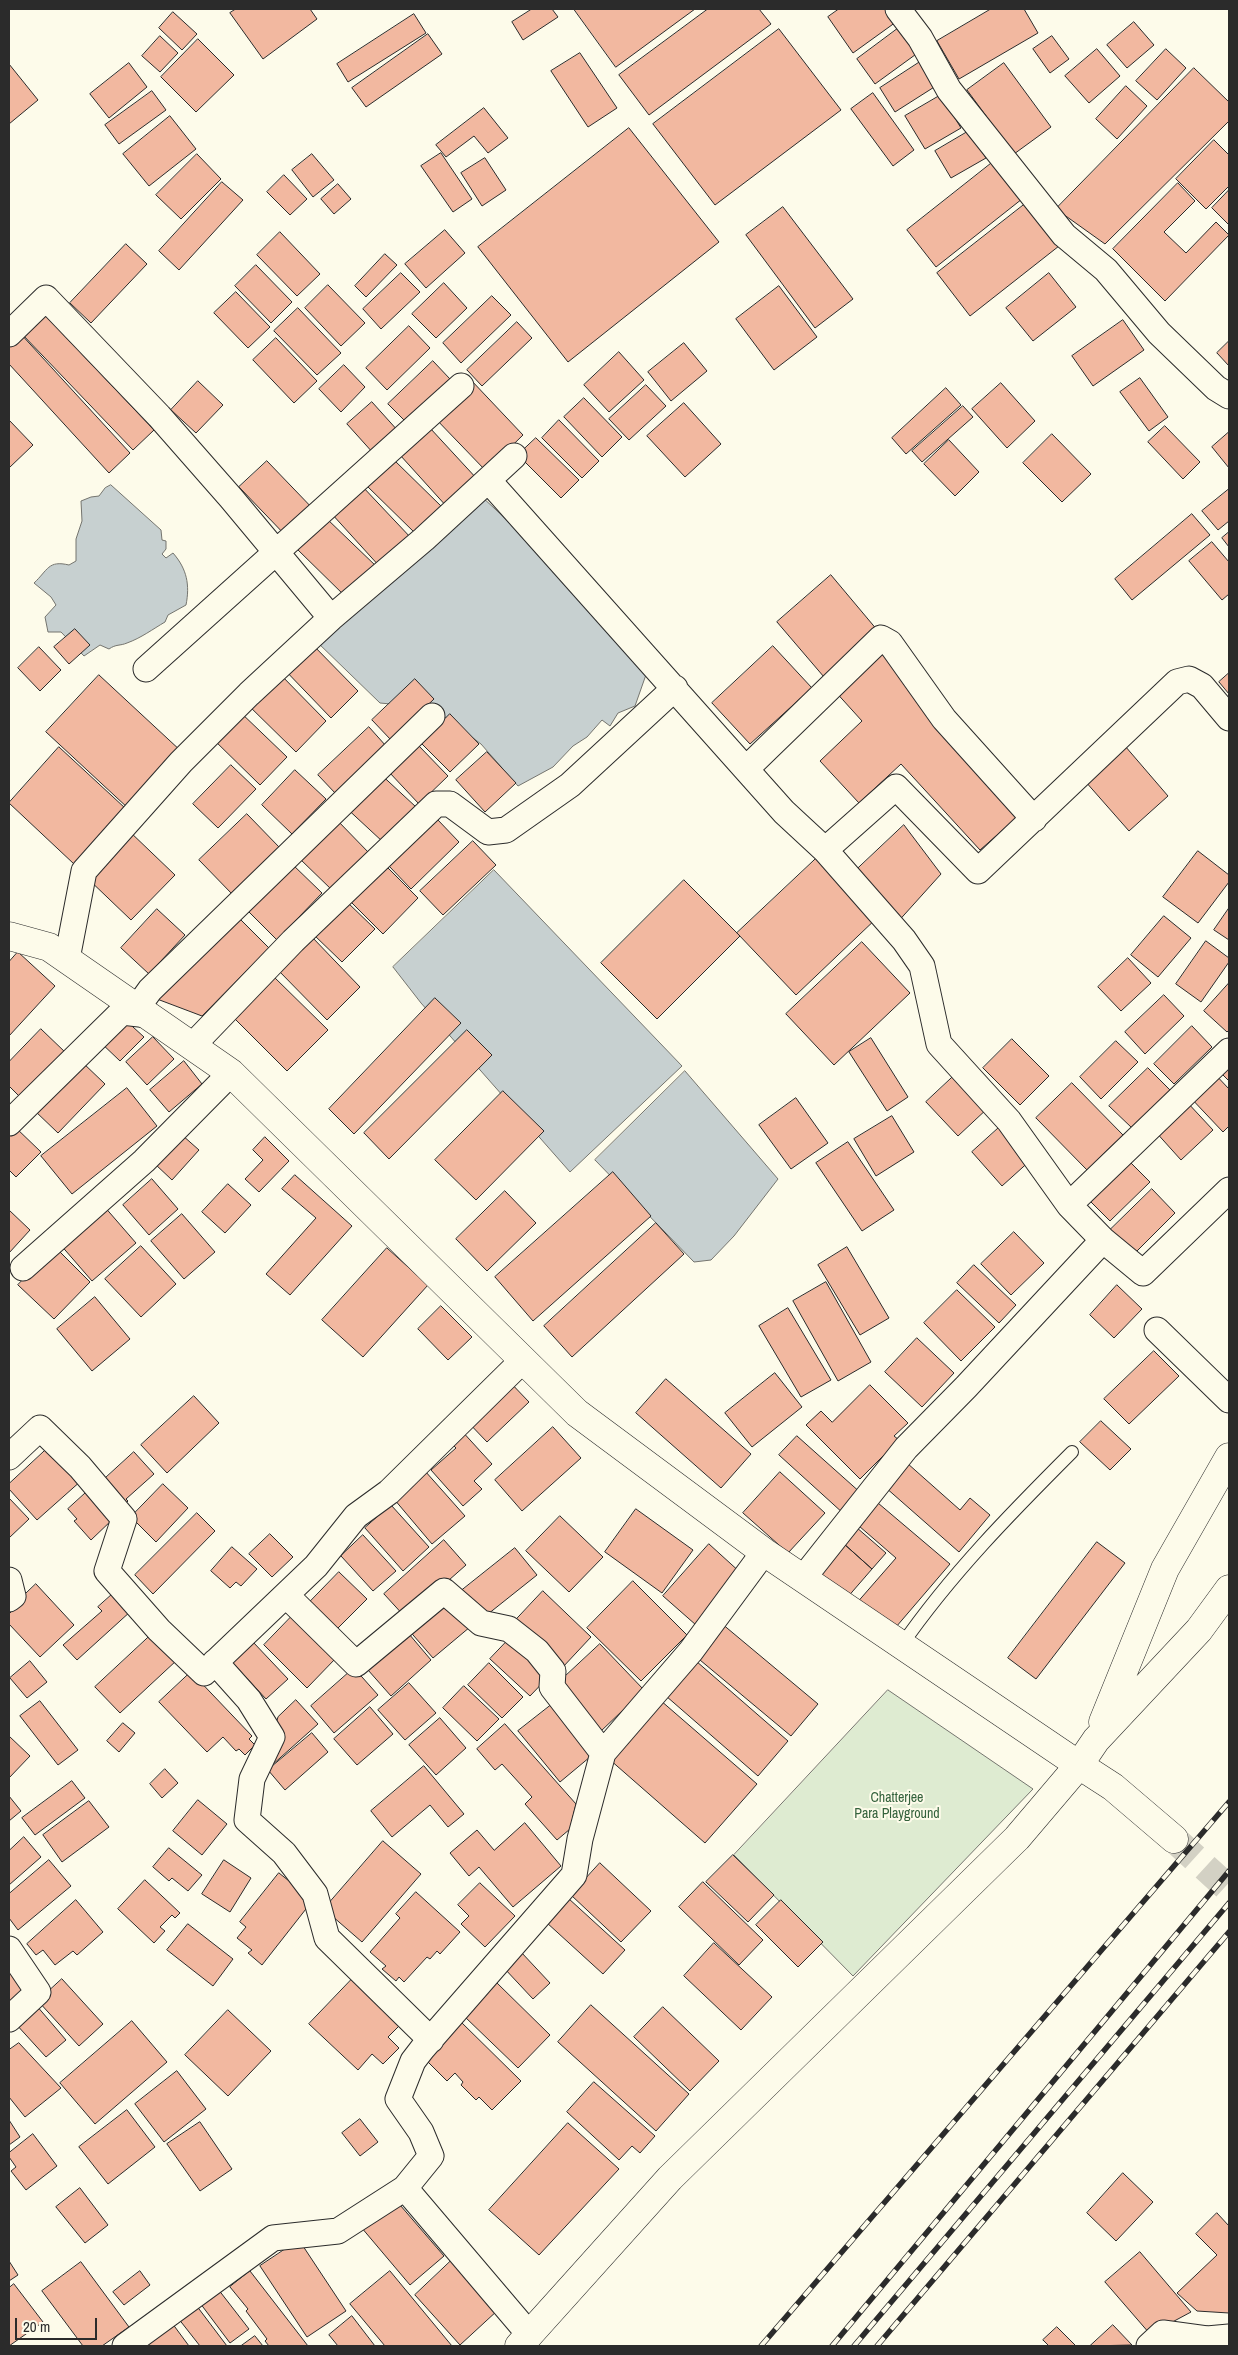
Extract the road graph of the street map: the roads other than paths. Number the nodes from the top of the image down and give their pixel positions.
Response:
1 (898, 9) edge
2 (9, 334) edge
3 (461, 386) dead end
4 (1229, 396) edge
5 (514, 456) dead end
6 (488, 480) junction
7 (277, 553) junction
8 (331, 618) junction
9 (146, 669) dead end
10 (675, 688) junction
11 (432, 716) dead end
12 (1229, 718) edge
13 (746, 769) junction
14 (1034, 820) junction
15 (825, 850) junction
16 (9, 936) edge
17 (67, 959) junction
18 (143, 1012) junction
19 (192, 1046) junction
20 (1229, 1051) edge
21 (231, 1073) junction
22 (9, 1123) edge
23 (1229, 1190) edge
24 (1069, 1205) junction
25 (1103, 1240) junction
26 (23, 1268) dead end
27 (1157, 1330) dead end
28 (523, 1360) junction
29 (1229, 1400) edge
30 (1072, 1452) dead end
31 (9, 1457) edge
32 (1229, 1457) edge
33 (764, 1552) junction
34 (804, 1577) junction
35 (9, 1580) edge
36 (1229, 1589) edge
37 (287, 1596) junction
38 (9, 1599) edge
39 (901, 1646) junction
40 (215, 1662) junction
41 (1096, 1740) junction
42 (604, 1753) junction
43 (1080, 1765) junction
44 (1174, 1839) tunnel mouth
45 (9, 1949) edge
46 (9, 2019) edge
47 (430, 2040) junction
48 (405, 2188) junction
49 (1229, 2337) edge
50 (524, 2340) edge
51 (125, 2346) edge
52 (1149, 2346) edge

1 - 4 street
2 - 7 street
3 - 7 street
5 - 6 street
6 - 8 street
6 - 10 street
7 - 8 street
7 - 9 street
8 - 17 street
10 - 13 street
10 - 19 street
11 - 18 street
12 - 14 street
13 - 14 street
13 - 15 street
14 - 15 street
15 - 24 street
16 - 17 main road
17 - 18 main road
18 - 19 main road
18 - 22 street
19 - 21 main road
20 - 24 street
21 - 26 street
21 - 28 main road
23 - 25 street
24 - 25 street
25 - 34 street
27 - 29 street
28 - 33 main road
28 - 37 street
30 - 39 lane
31 - 40 street
32 - 41 main road
33 - 34 main road
33 - 42 street
34 - 39 main road
35 - 38 street
36 - 41 main road
37 - 40 street
37 - 42 street
39 - 43 main road
40 - 47 street
41 - 43 main road
42 - 47 street
43 - 44 main road
43 - 50 main road
45 - 46 street
47 - 48 street
48 - 50 street
48 - 51 street
49 - 52 street

